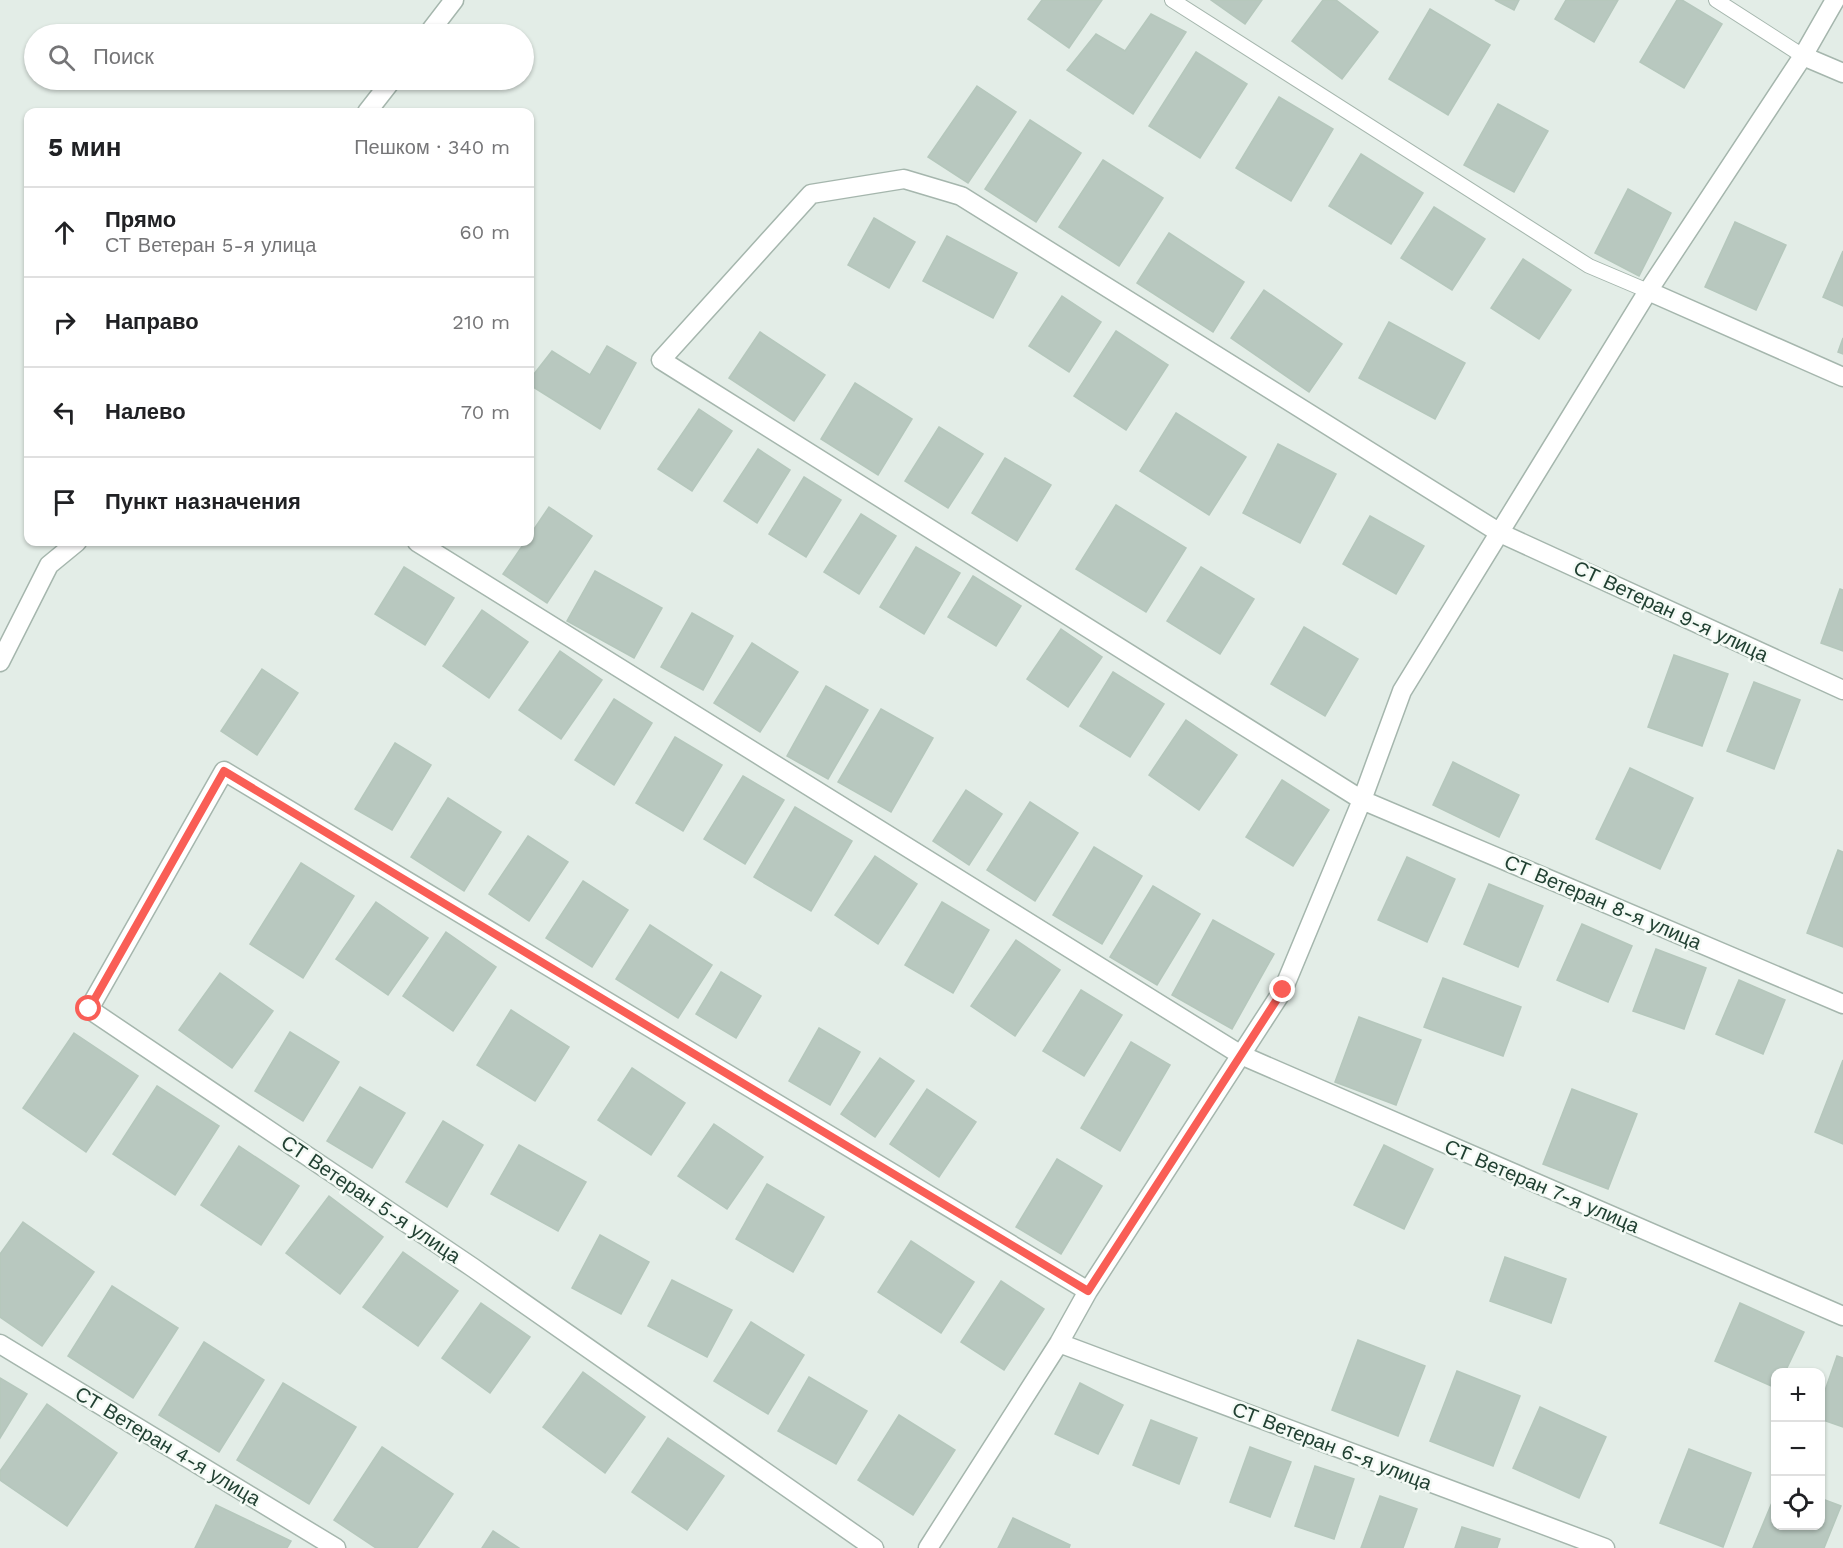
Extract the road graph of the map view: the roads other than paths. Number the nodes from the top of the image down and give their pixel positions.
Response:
1 (454, 0) edge
2 (1172, 0) edge
3 (1716, 0) edge
4 (1835, 0) edge
5 (436, 24) edge
6 (1803, 56) junction
7 (1843, 73) edge
8 (384, 90) edge
9 (370, 108) edge
10 (1648, 291) junction
11 (1843, 377) edge
12 (1500, 533) junction
13 (72, 546) edge
14 (423, 546) edge
15 (0, 662) edge
16 (1843, 690) edge
17 (1362, 800) junction
18 (1843, 1004) edge
19 (1241, 1055) junction
20 (1088, 1291) junction
21 (1843, 1316) edge
22 (1059, 1343) junction
23 (0, 1344) edge
24 (336, 1548) edge
25 (874, 1548) edge
26 (928, 1548) edge
27 (1605, 1548) edge

1 - 5 street
2 - 10 lane
3 - 6 lane
4 - 6 street
6 - 7 street
6 - 10 street
8 - 9 street
10 - 11 street
10 - 12 street
12 - 16 street, СТ Ветеран 9-я улица
12 - 17 street
12 - 17 street, СТ Ветеран 9-я улица
13 - 15 street
14 - 19 street, СТ Ветеран 7-я улица
17 - 18 street, СТ Ветеран 8-я улица
17 - 19 street
19 - 20 street
19 - 21 street, СТ Ветеран 7-я улица
20 - 22 street
20 - 25 street, СТ Ветеран 5-я улица
22 - 26 street
22 - 27 street, СТ Ветеран 6-я улица
23 - 24 street, СТ Ветеран 4-я улица

